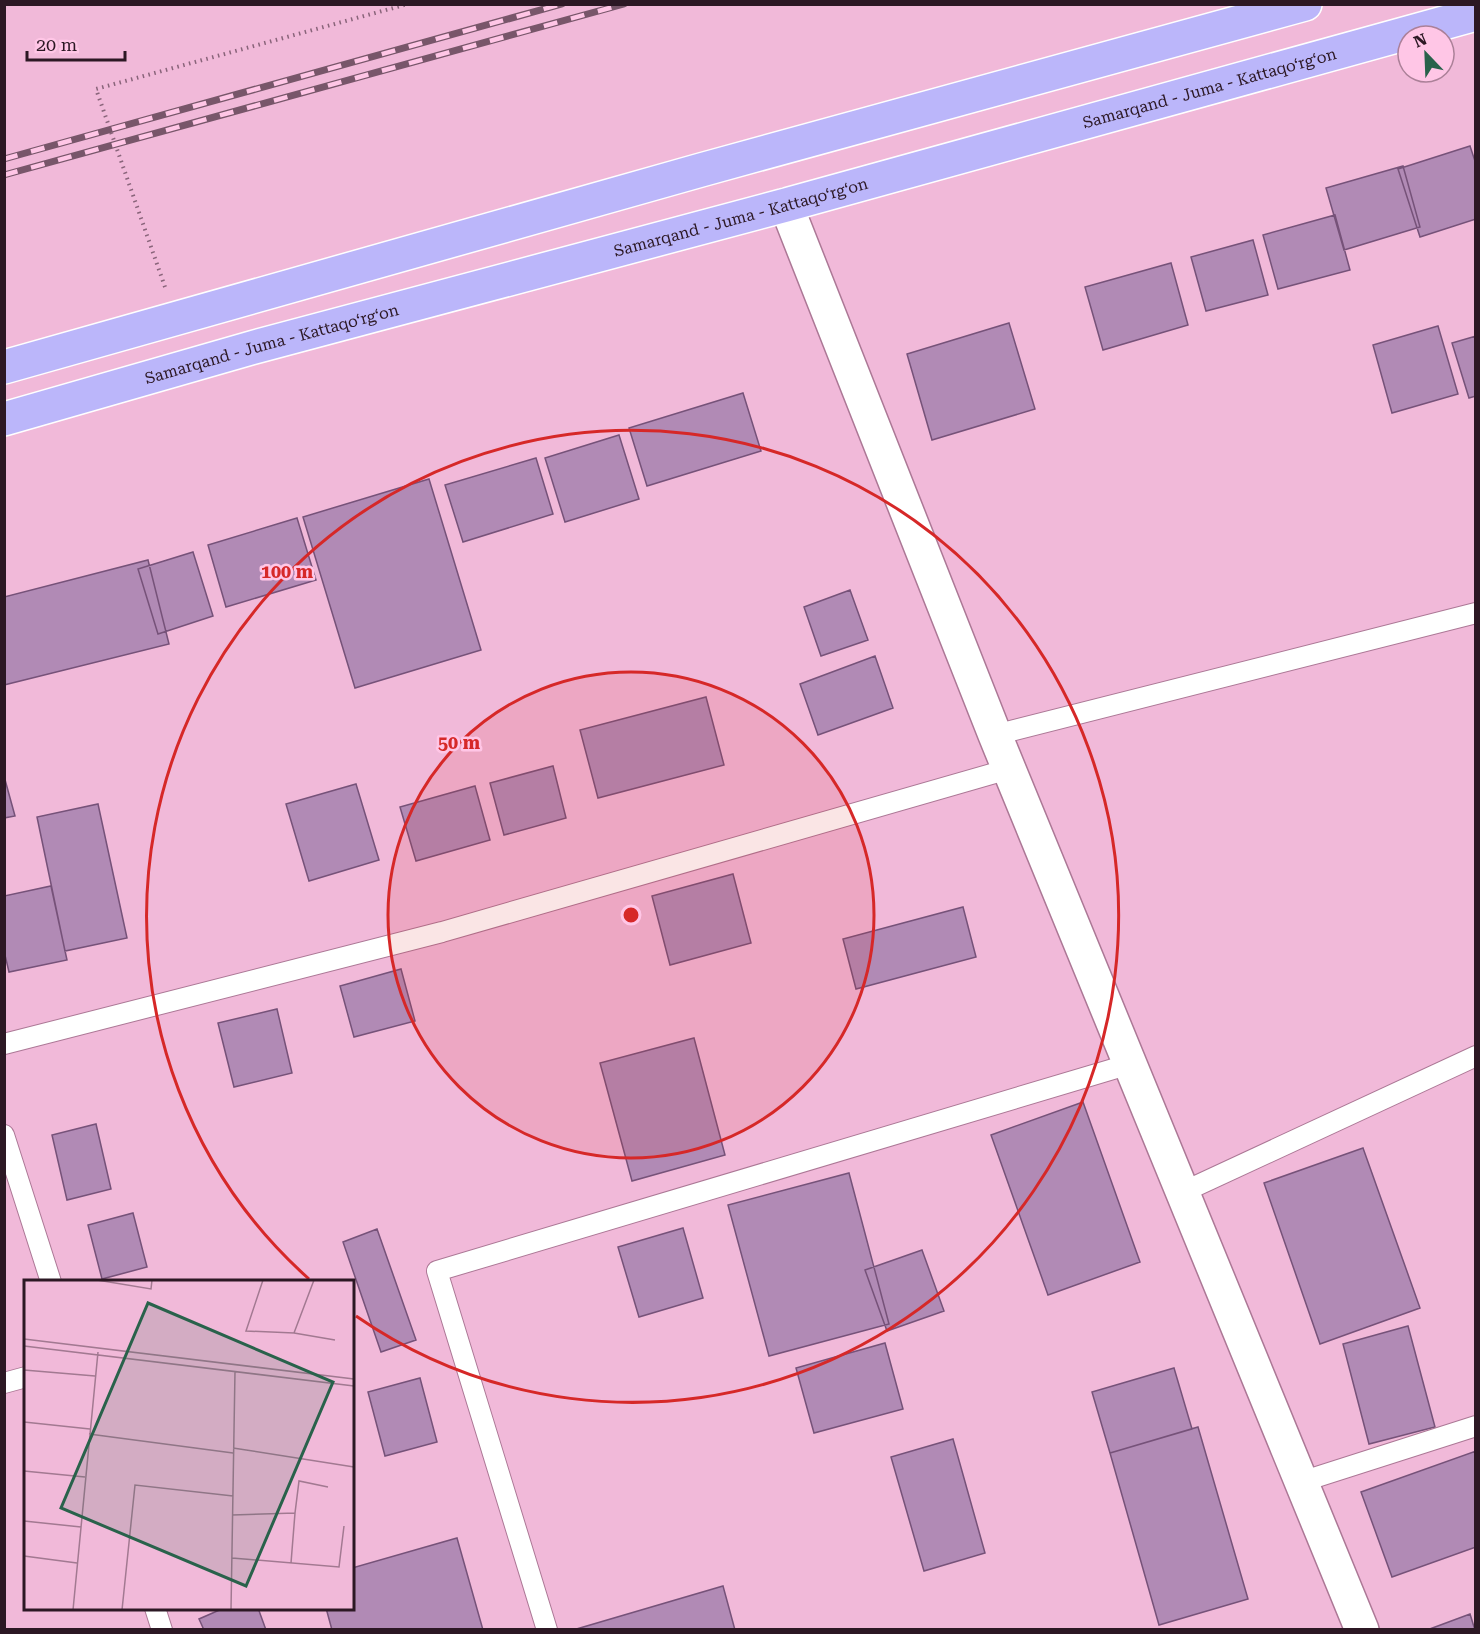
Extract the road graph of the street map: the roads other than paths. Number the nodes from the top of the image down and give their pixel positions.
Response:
1 (1305, 4) edge
2 (1476, 14) edge
3 (786, 205) junction
4 (238, 300) junction
5 (251, 348) junction
6 (4, 367) edge
7 (4, 419) edge
8 (1476, 613) edge
9 (995, 735) junction
10 (1009, 769) junction
11 (4, 1044) edge
12 (1476, 1056) edge
13 (1130, 1064) junction
14 (4, 1135) edge
15 (1183, 1192) junction
16 (51, 1280) edge
17 (24, 1378) edge
18 (4, 1383) edge
19 (1476, 1426) edge
20 (1301, 1482) junction
21 (156, 1610) edge
22 (162, 1629) edge
23 (547, 1629) edge
24 (1362, 1629) edge

1 - 4 main road
2 - 3 main road, Samarqand - Juma - Kattaqo‘rg‘on
3 - 5 main road, Samarqand - Juma - Kattaqo‘rg‘on
3 - 9 street
4 - 5 main road
4 - 6 main road
5 - 7 main road, Samarqand - Juma - Kattaqo‘rg‘on
8 - 9 lane
9 - 10 street
10 - 11 lane
10 - 13 street
12 - 15 lane
13 - 15 street
13 - 23 lane
14 - 16 lane
15 - 20 street
17 - 18 lane
19 - 20 lane
20 - 24 street
21 - 22 lane

